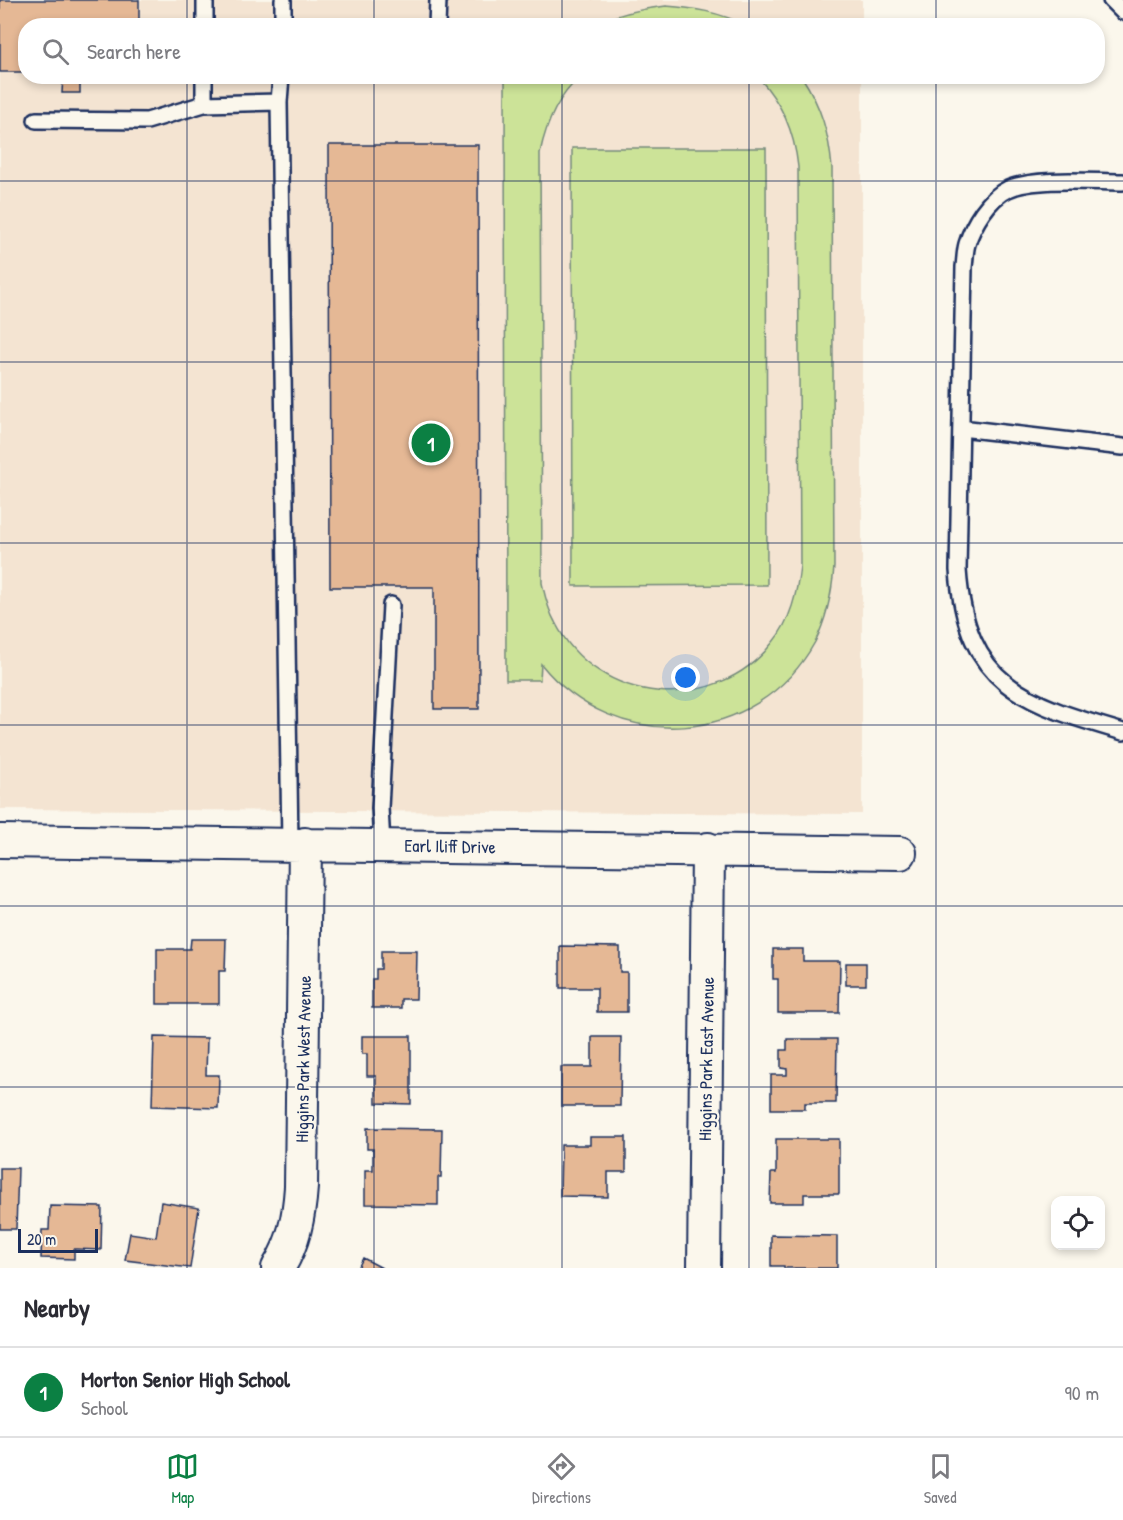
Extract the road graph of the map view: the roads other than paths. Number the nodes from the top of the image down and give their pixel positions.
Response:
1 (205, 0) edge
2 (283, 0) edge
3 (438, 0) edge
4 (1111, 0) edge
5 (1123, 12) edge
6 (205, 18) edge
7 (283, 18) edge
8 (438, 18) edge
9 (204, 84) edge
10 (280, 84) edge
11 (279, 102) junction
12 (204, 104) junction
13 (36, 120) dead end
14 (1123, 182) edge
15 (961, 428) junction
16 (1123, 447) edge
17 (391, 605) dead end
18 (1123, 732) edge
19 (0, 842) edge
20 (297, 844) junction
21 (382, 845) junction
22 (708, 849) junction
23 (900, 853) dead end
24 (278, 1268) edge
25 (704, 1268) edge

1 - 6 lane
2 - 7 lane
3 - 8 lane
4 - 5 lane
9 - 12 lane
10 - 11 lane
11 - 12 lane
11 - 20 lane
12 - 13 lane
14 - 15 lane
15 - 16 lane
15 - 18 lane
17 - 21 lane
19 - 20 street, Earl Iliff Drive
20 - 21 street, Earl Iliff Drive
20 - 24 street, Higgins Park West Avenue
21 - 22 street, Earl Iliff Drive
22 - 23 street, Earl Iliff Drive
22 - 25 street, Higgins Park East Avenue

